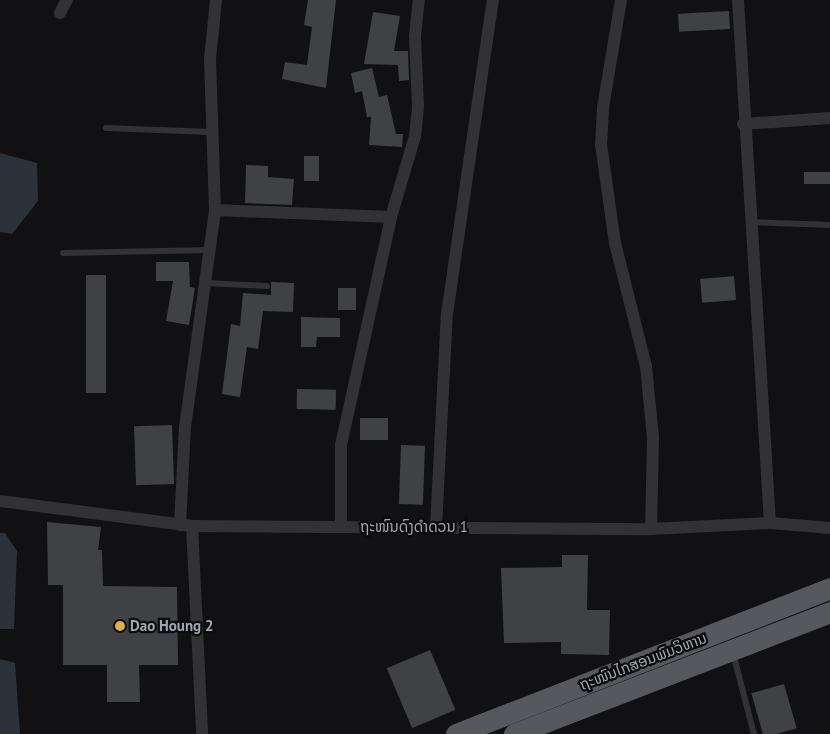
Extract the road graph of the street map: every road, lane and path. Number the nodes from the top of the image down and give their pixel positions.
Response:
1 (67, 0) edge
2 (216, 0) edge
3 (419, 0) edge
4 (493, 0) edge
5 (621, 0) edge
6 (738, 0) edge
7 (60, 13) dead end
8 (830, 118) edge
9 (743, 124) junction
10 (106, 128) dead end
11 (210, 132) junction
12 (215, 210) junction
13 (391, 217) junction
14 (751, 222) junction
15 (830, 225) edge
16 (212, 250) junction
17 (63, 253) dead end
18 (206, 283) junction
19 (267, 286) dead end
20 (0, 501) edge
21 (770, 523) junction
22 (186, 525) junction
23 (340, 527) junction
24 (436, 528) junction
25 (830, 528) edge
26 (651, 529) junction
27 (830, 588) edge
28 (830, 612) edge
29 (732, 649) junction
30 (202, 734) edge
31 (456, 734) edge
32 (514, 734) edge
33 (754, 734) edge

1 - 7 street
2 - 11 street
3 - 13 street
4 - 24 street
5 - 26 street
6 - 9 street
8 - 9 street
9 - 14 street
10 - 11 lane
11 - 12 street
12 - 13 street
12 - 16 street
13 - 23 street
14 - 15 lane
14 - 21 street
16 - 17 lane
16 - 18 street
18 - 19 lane
18 - 22 street
20 - 22 street, ຖະໜົນດົງດຳດວນ 1
21 - 25 street, ຖະໜົນດົງດຳດວນ 1
21 - 26 street, ຖະໜົນດົງດຳດວນ 1
22 - 23 street, ຖະໜົນດົງດຳດວນ 1
22 - 30 street
23 - 24 street, ຖະໜົນດົງດຳດວນ 1
24 - 26 street, ຖະໜົນດົງດຳດວນ 1
27 - 31 highway, ຖະໜົນໄກສອນພົມວິຫານ
28 - 29 highway, ຖະໜົນໄກສອນພົມວິຫານ
29 - 32 highway, ຖະໜົນໄກສອນພົມວິຫານ
29 - 33 lane

